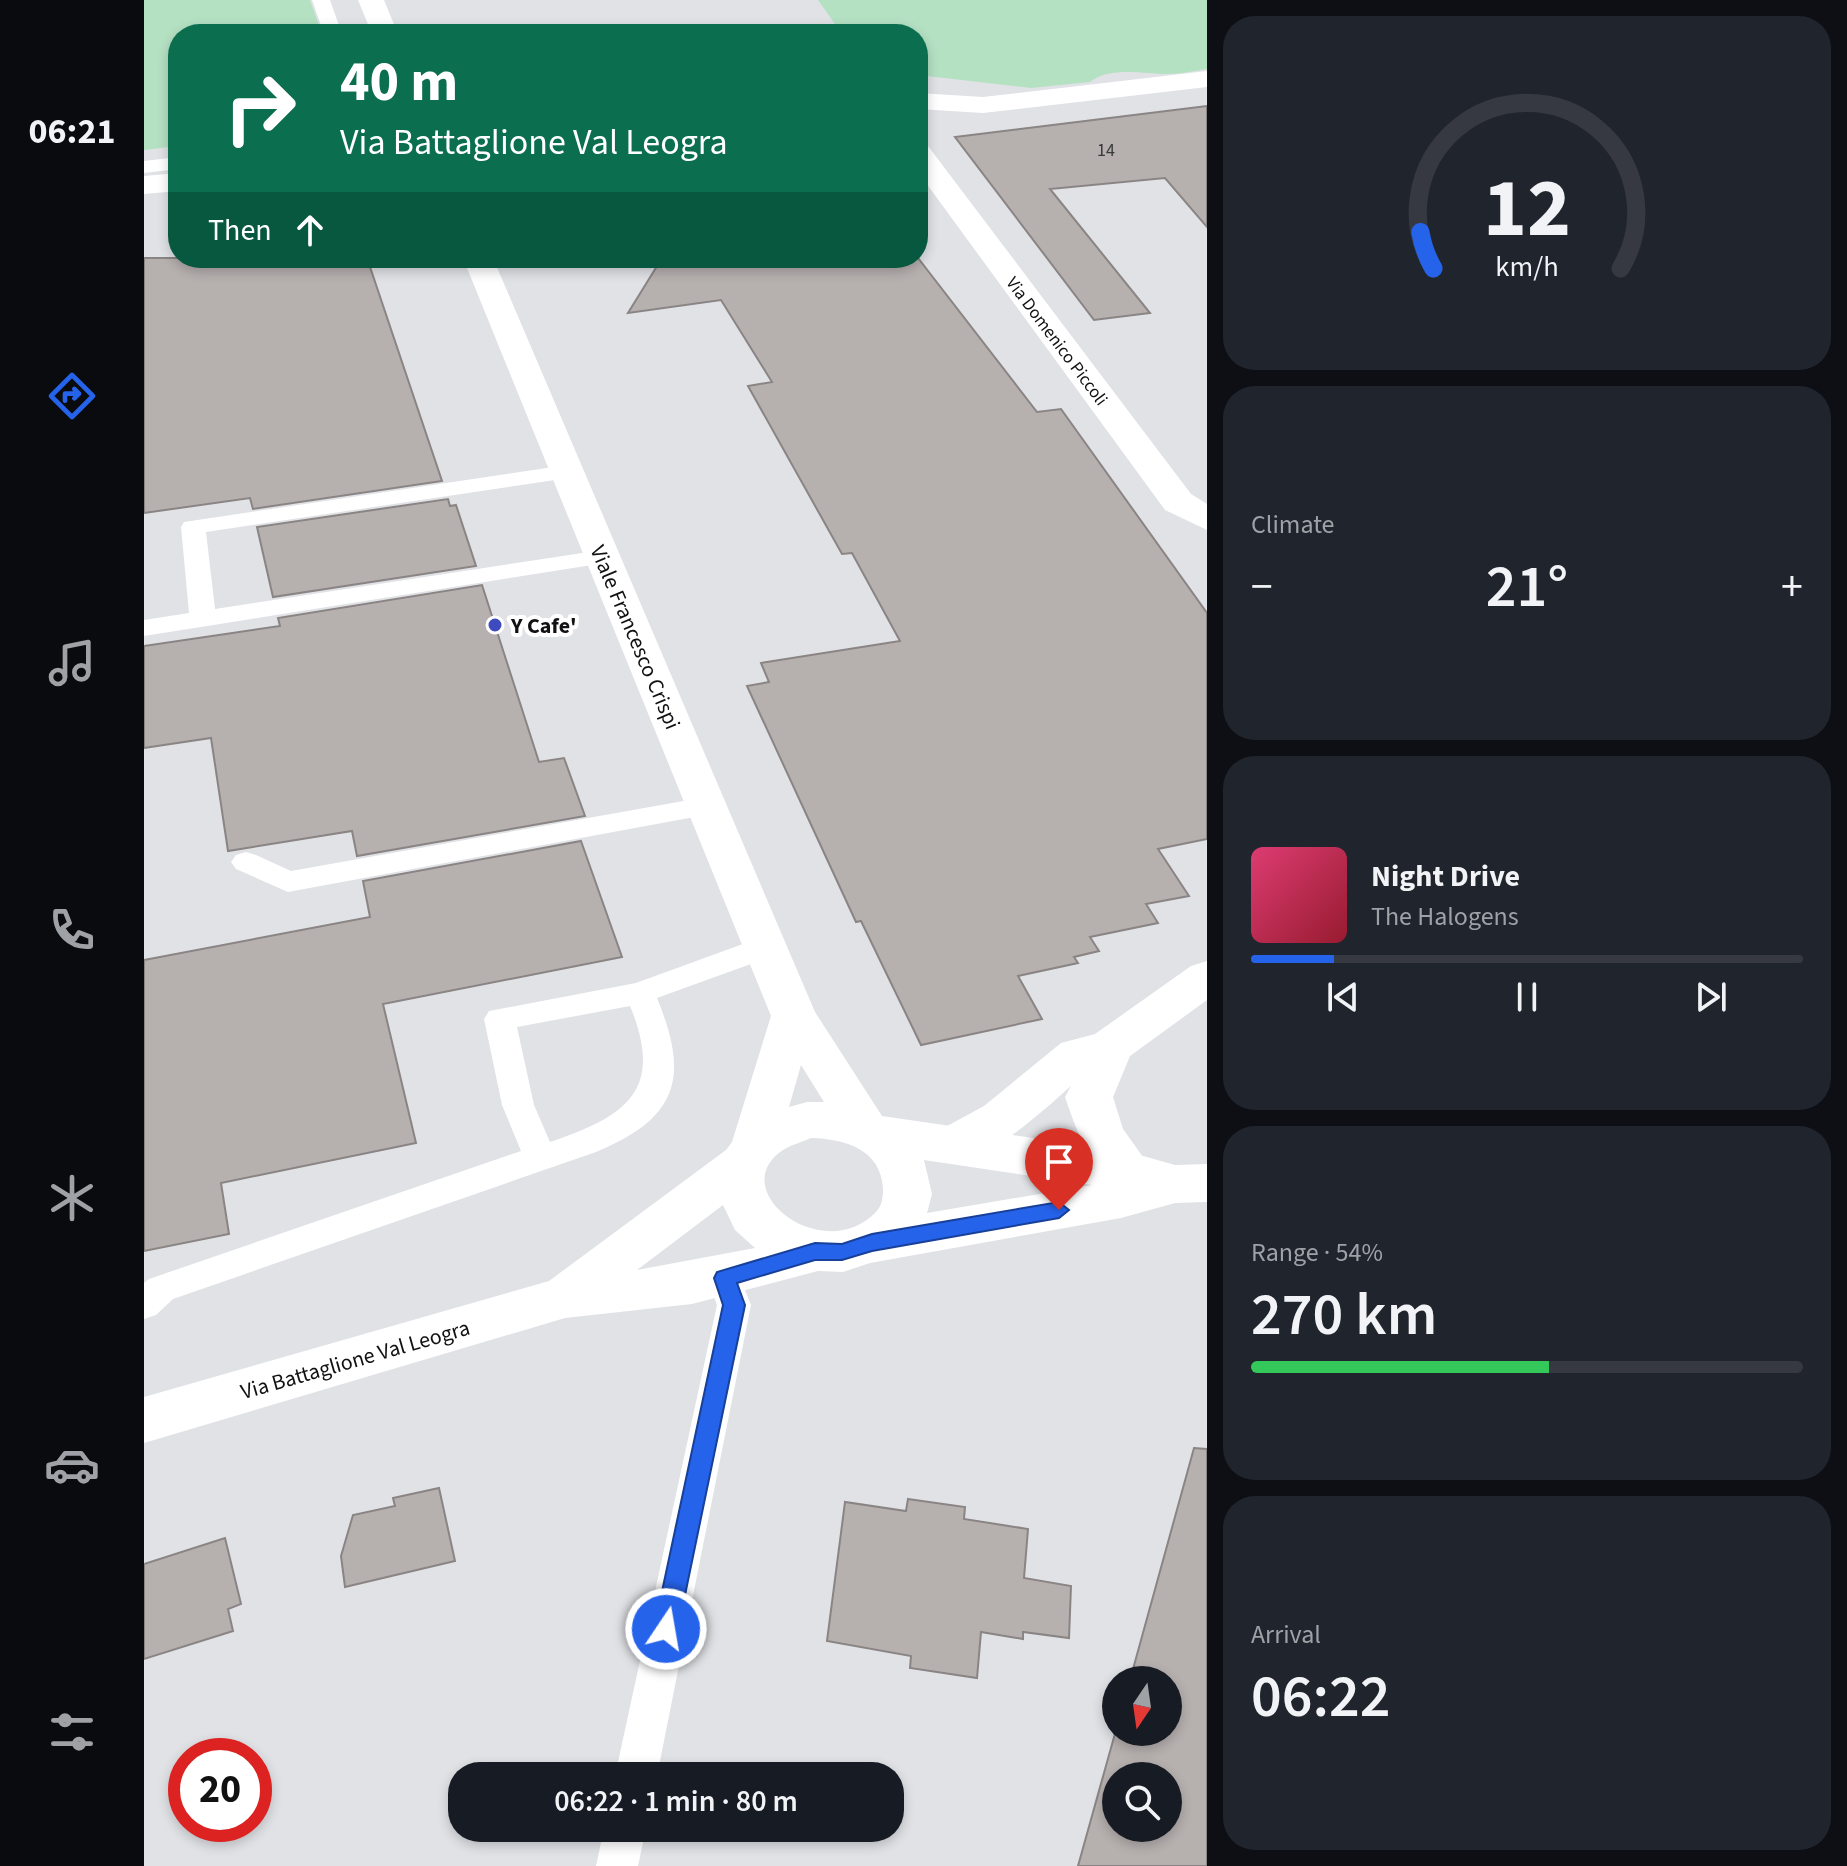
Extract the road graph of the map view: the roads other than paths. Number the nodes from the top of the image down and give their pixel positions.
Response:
1 (321, 0) edge
2 (371, 0) edge
3 (329, 24) edge
4 (381, 24) edge
5 (1207, 79) edge
6 (928, 83) edge
7 (1094, 93) junction
8 (982, 97) junction
9 (928, 100) edge
10 (168, 164) edge
11 (928, 165) edge
12 (144, 167) edge
13 (168, 183) edge
14 (144, 185) edge
15 (482, 268) edge
16 (567, 472) junction
17 (1207, 519) edge
18 (602, 557) junction
19 (203, 619) junction
20 (144, 628) edge
21 (706, 806) junction
22 (246, 862) dead end
23 (765, 947) junction
24 (1207, 977) edge
25 (640, 993) junction
26 (794, 1016) junction
27 (1108, 1048) junction
28 (870, 1132) junction
29 (953, 1145) junction
30 (750, 1153) junction
31 (540, 1158) junction
32 (1129, 1171) junction
33 (1191, 1184) edge
34 (872, 1243) junction
35 (815, 1252) junction
36 (724, 1278) junction
37 (565, 1297) junction
38 (144, 1305) edge
39 (145, 1417) edge
40 (639, 1762) edge
41 (622, 1842) edge
42 (617, 1866) edge

1 - 3 lane
2 - 4 street
5 - 7 street
6 - 8 street
7 - 8 street
7 - 8 street
8 - 9 street
10 - 12 lane
11 - 17 street, Via Domenico Piccoli
13 - 14 street
15 - 16 street, Viale Francesco Crispi
16 - 18 street, Viale Francesco Crispi
16 - 19 lane
18 - 19 lane
18 - 21 street, Viale Francesco Crispi
19 - 20 lane
21 - 22 lane
21 - 23 street, Viale Francesco Crispi
23 - 25 lane
23 - 26 street, Viale Francesco Crispi
24 - 27 street
25 - 31 lane
25 - 31 lane
26 - 28 street, Viale Francesco Crispi
26 - 30 street, Viale Francesco Crispi
27 - 29 street
27 - 32 street
28 - 29 street
28 - 30 street
28 - 34 street, Viale Francesco Crispi
29 - 32 street
30 - 35 street, Viale Francesco Crispi
30 - 37 street, Via Battaglione Val Leogra
31 - 38 lane
32 - 33 street
33 - 34 street
34 - 35 street, Viale Francesco Crispi
35 - 36 street, Via Battaglione Val Leogra
36 - 37 street, Via Battaglione Val Leogra
36 - 40 lane
37 - 39 street, Via Battaglione Val Leogra
41 - 42 lane

